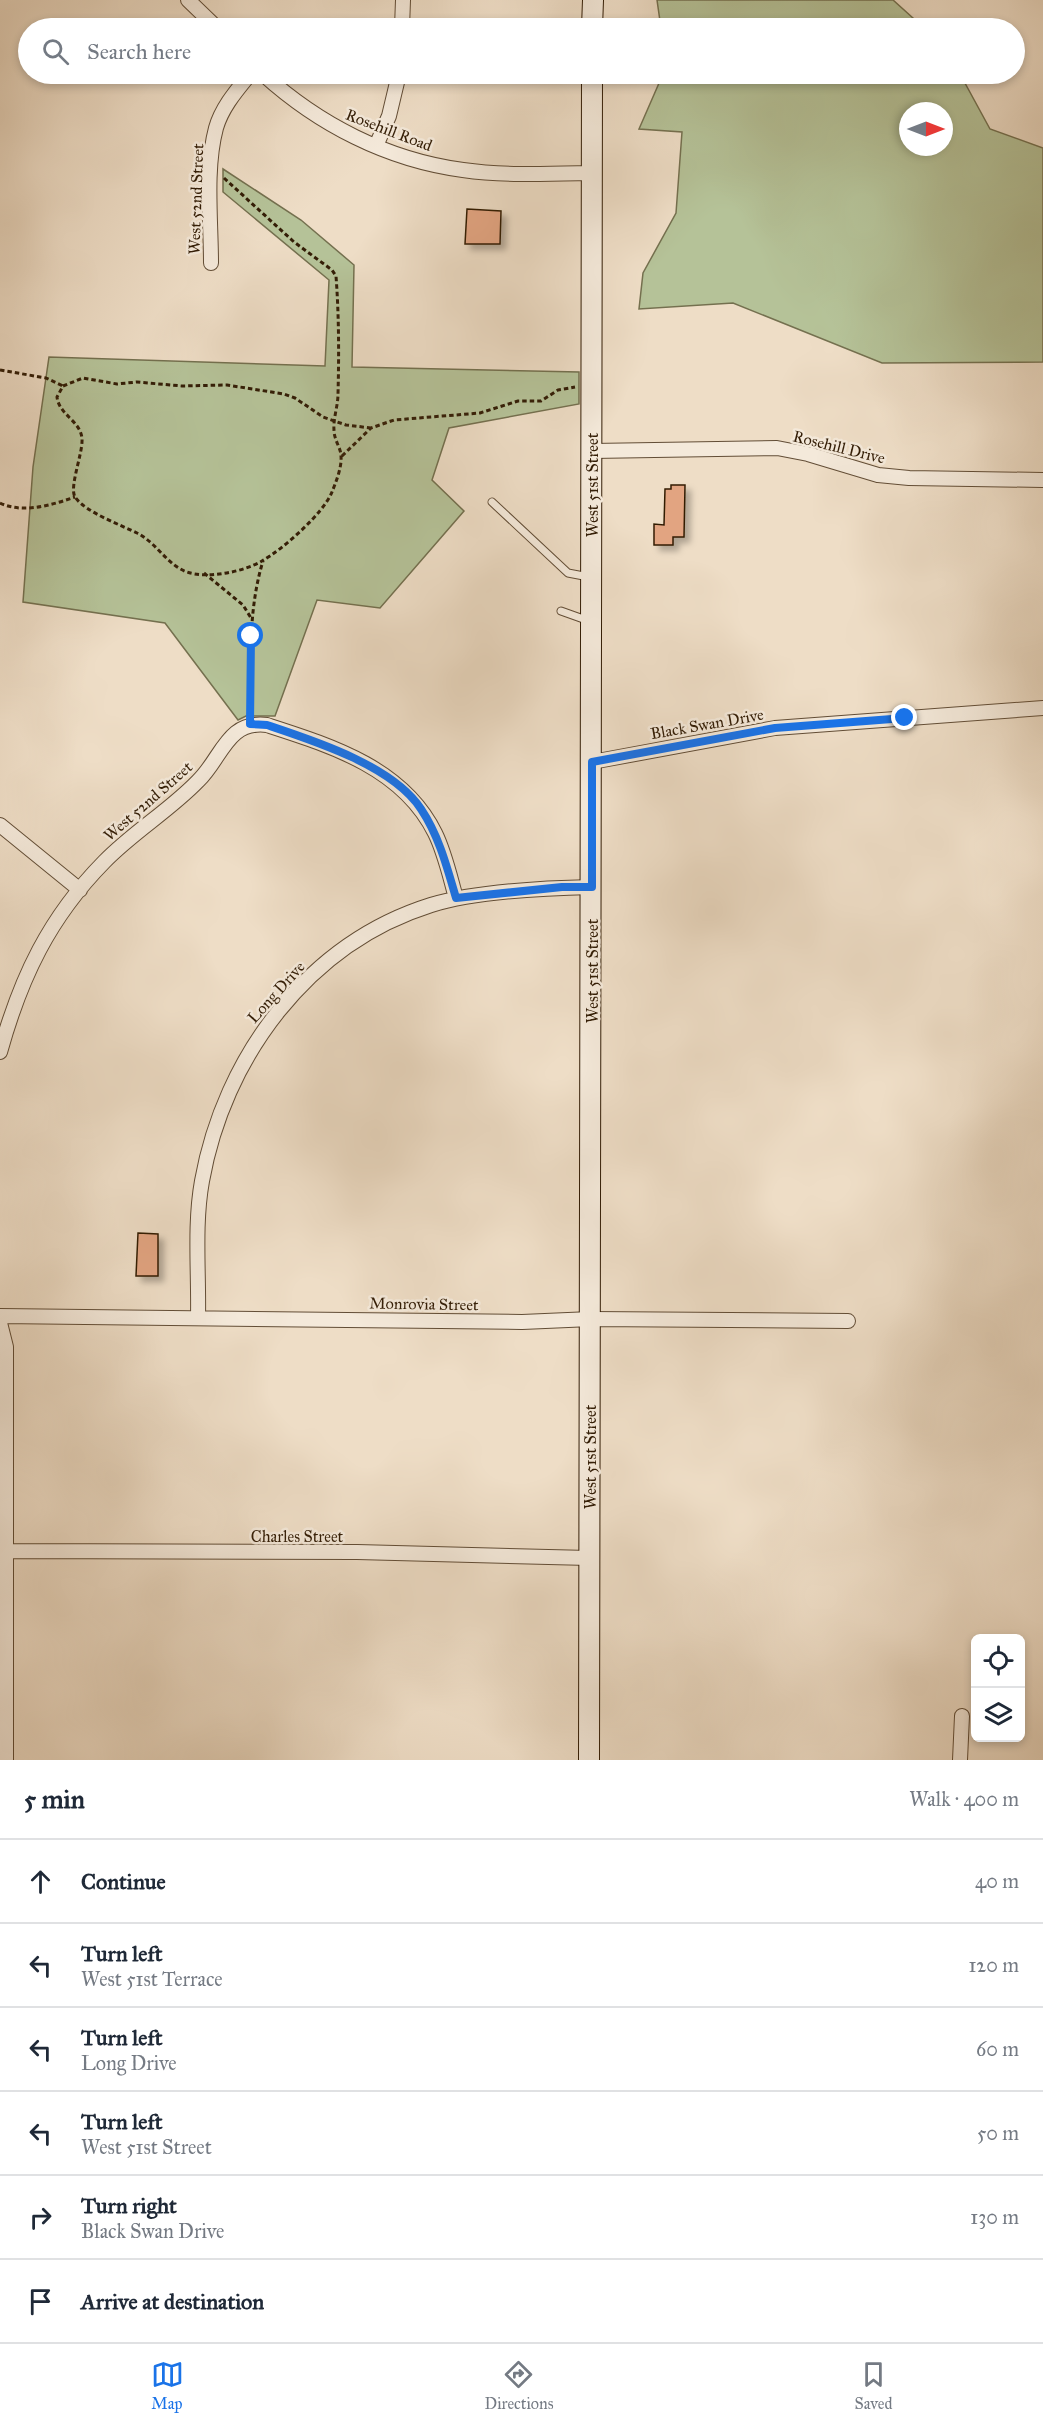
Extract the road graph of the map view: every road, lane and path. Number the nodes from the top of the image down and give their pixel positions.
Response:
1 (188, 0) edge
2 (403, 0) edge
3 (592, 0) edge
4 (207, 18) edge
5 (402, 18) edge
6 (592, 18) edge
7 (242, 84) edge
8 (274, 84) edge
9 (396, 84) edge
10 (592, 84) edge
11 (376, 146) junction
12 (592, 173) junction
13 (211, 177) junction
14 (211, 263) dead end
15 (0, 370) edge
16 (63, 386) junction
17 (592, 387) junction
18 (335, 421) junction
19 (371, 428) junction
20 (592, 451) junction
21 (341, 456) junction
22 (1043, 480) edge
23 (75, 497) junction
24 (492, 502) dead end
25 (0, 503) edge
26 (263, 561) junction
27 (204, 573) junction
28 (591, 577) junction
29 (561, 611) dead end
30 (252, 620) junction
31 (591, 622) junction
32 (1043, 708) edge
33 (250, 724) junction
34 (592, 762) junction
35 (0, 825) edge
36 (592, 887) junction
37 (80, 890) junction
38 (456, 898) junction
39 (0, 1052) edge
40 (0, 1316) edge
41 (198, 1317) junction
42 (591, 1318) junction
43 (848, 1321) dead end
44 (0, 1323) edge
45 (6, 1551) junction
46 (589, 1558) junction
47 (962, 1716) dead end
48 (6, 1760) edge
49 (590, 1760) edge
50 (960, 1760) edge

1 - 4 street
2 - 5 street
3 - 6 street
7 - 13 street, West 52nd Street
8 - 11 street, Rosehill Road
9 - 11 street
10 - 12 street, West 51st Street
11 - 12 street, Rosehill Road
12 - 17 street, West 51st Street
13 - 14 street, West 52nd Street
13 - 18 path
15 - 16 path
16 - 18 path
16 - 23 path
17 - 19 path
17 - 20 street, West 51st Street
18 - 19 path
18 - 21 path
19 - 21 path
20 - 22 street, Rosehill Drive
20 - 28 street, West 51st Street
21 - 26 path
23 - 25 path
23 - 27 path
24 - 28 lane
26 - 27 path
26 - 30 path
27 - 30 path
28 - 31 street, West 51st Street
29 - 31 lane
30 - 33 path
31 - 34 street, West 51st Street
32 - 34 street, Black Swan Drive
33 - 37 street, West 52nd Street
33 - 38 street
34 - 36 street, West 51st Street
35 - 37 street
36 - 38 street, Long Drive
36 - 42 street, West 51st Street
37 - 39 street, West 52nd Street
38 - 41 street, Long Drive
40 - 41 street, Monrovia Street
41 - 42 street, Monrovia Street
42 - 43 street, Monrovia Street
42 - 46 street, West 51st Street
44 - 45 street
45 - 46 street, Charles Street
45 - 48 street
46 - 49 street, West 51st Street
47 - 50 street

